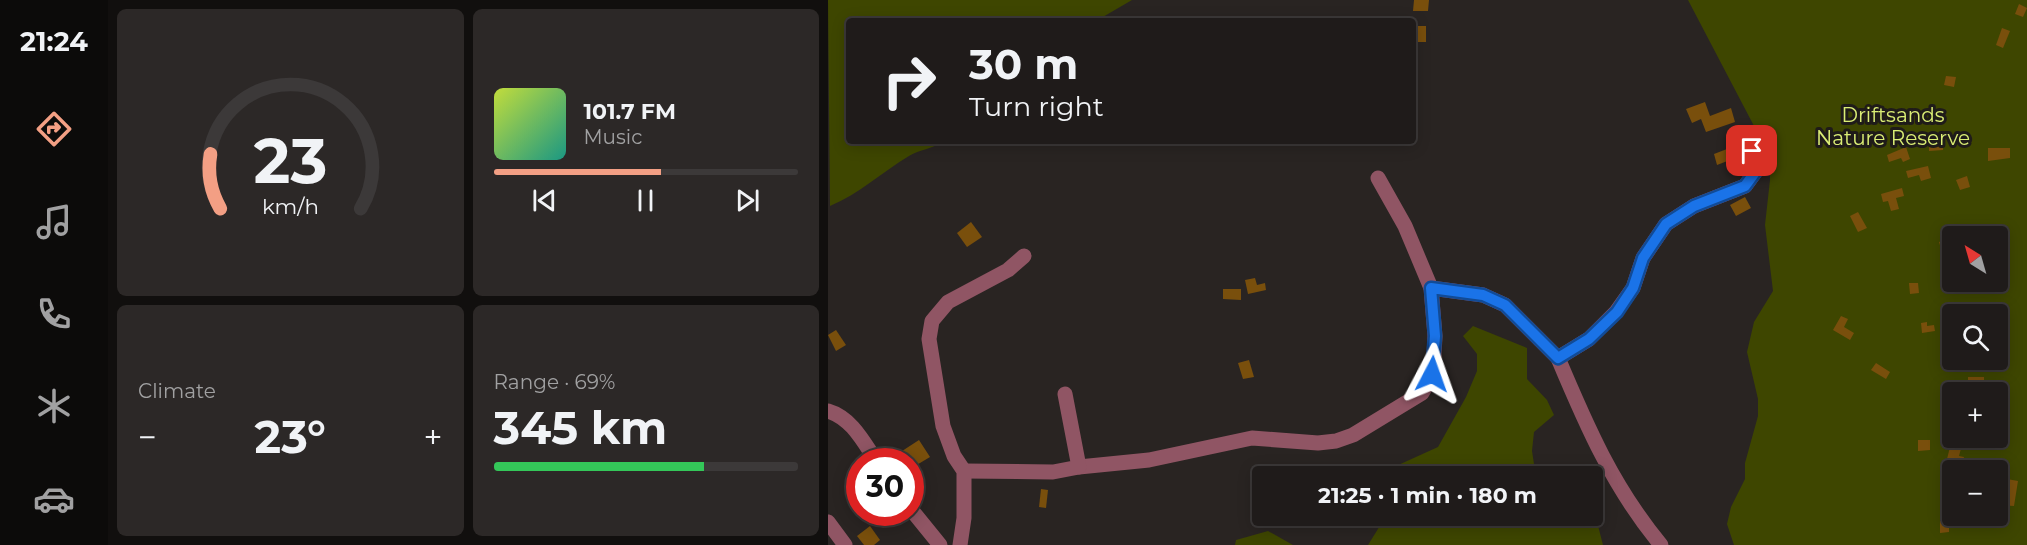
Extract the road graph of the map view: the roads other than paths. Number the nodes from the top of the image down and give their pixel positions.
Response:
1 (1752, 151) dead end
2 (1378, 178) dead end
3 (1024, 256) dead end
4 (1431, 288) junction
5 (1558, 358) junction
6 (1065, 394) dead end
7 (828, 411) edge
8 (867, 448) edge
9 (1079, 467) junction
10 (964, 471) junction
11 (828, 522) edge
12 (924, 525) edge
13 (845, 545) edge
14 (940, 545) edge
15 (960, 545) edge
16 (1661, 545) edge

1 - 5 street
2 - 4 street
3 - 10 street
4 - 5 street
4 - 9 street
5 - 16 street
6 - 9 street
7 - 8 street
9 - 10 street
10 - 15 street
11 - 13 street
12 - 14 street

